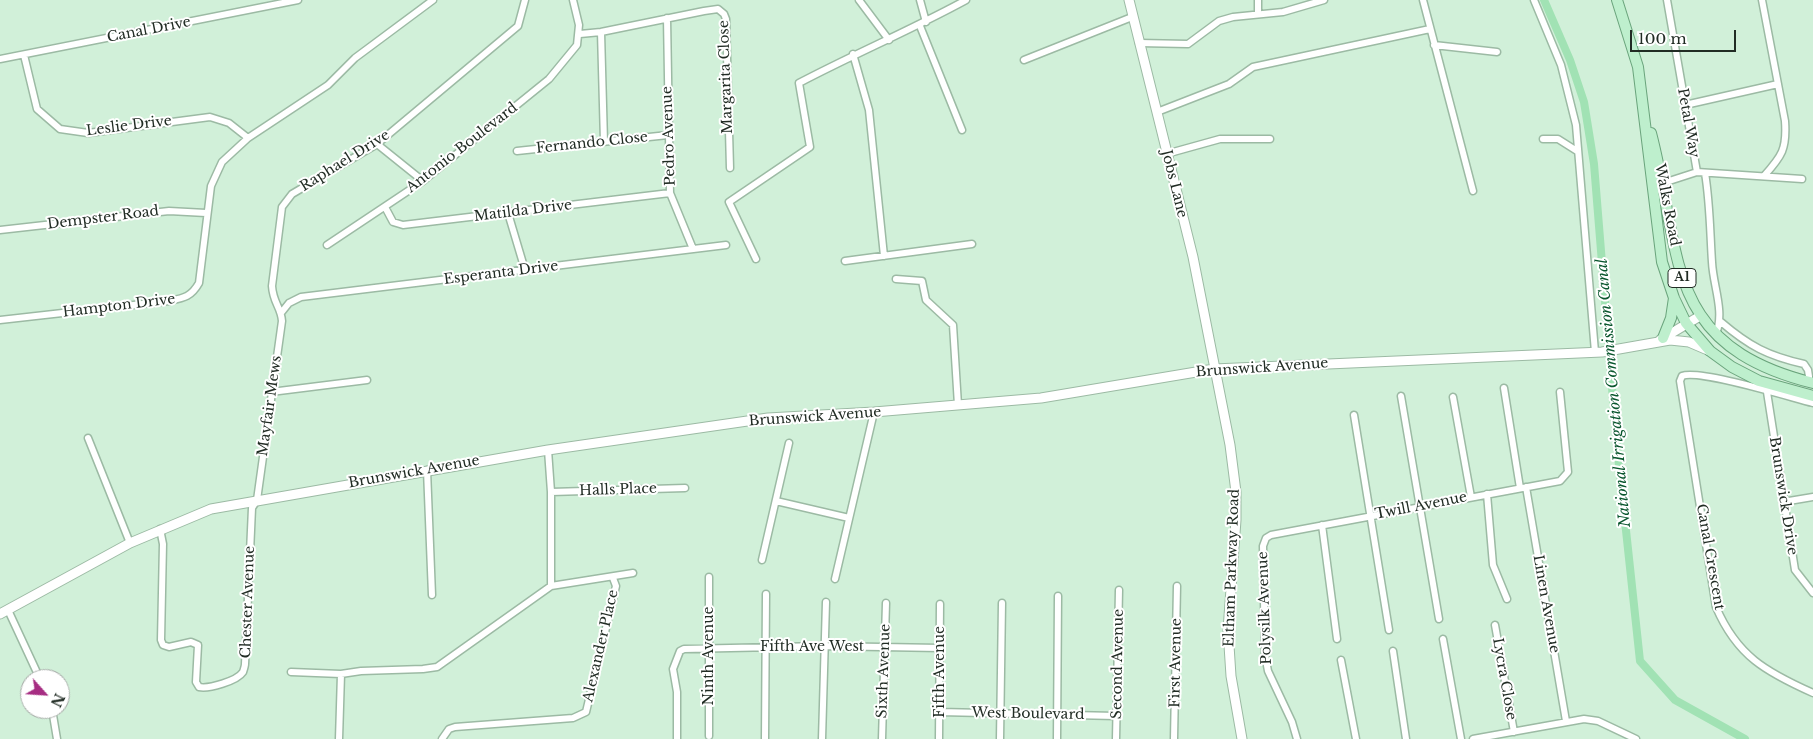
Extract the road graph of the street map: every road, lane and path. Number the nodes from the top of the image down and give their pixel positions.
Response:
1 (298, 0) edge
2 (432, 0) edge
3 (525, 0) edge
4 (573, 0) edge
5 (859, 0) edge
6 (920, 0) edge
7 (966, 0) edge
8 (1129, 0) edge
9 (1258, 0) edge
10 (1324, 0) edge
11 (1423, 0) edge
12 (1534, 0) edge
13 (1617, 0) edge
14 (1667, 0) edge
15 (1762, 0) edge
16 (1258, 14) junction
17 (1132, 17) junction
18 (666, 18) junction
19 (923, 24) junction
20 (1430, 29) junction
21 (601, 32) junction
22 (580, 34) junction
23 (889, 40) junction
24 (1139, 43) junction
25 (1434, 45) junction
26 (1497, 52) dead end
27 (853, 54) junction
28 (24, 55) junction
29 (0, 59) edge
30 (1024, 60) dead end
31 (1778, 84) junction
32 (1685, 105) junction
33 (1644, 106) junction
34 (1157, 112) junction
35 (962, 130) dead end
36 (668, 136) junction
37 (248, 138) junction
38 (1270, 139) dead end
39 (1544, 139) dead end
40 (604, 142) junction
41 (377, 144) junction
42 (1577, 151) junction
43 (516, 152) dead end
44 (1166, 154) junction
45 (730, 168) dead end
46 (1697, 172) junction
47 (1705, 173) junction
48 (1764, 176) junction
49 (1802, 179) dead end
50 (423, 182) junction
51 (1664, 183) junction
52 (1473, 191) dead end
53 (670, 193) junction
54 (384, 208) junction
55 (206, 213) junction
56 (508, 213) junction
57 (0, 230) edge
58 (972, 244) dead end
59 (327, 245) dead end
60 (726, 245) dead end
61 (693, 249) junction
62 (884, 256) junction
63 (756, 259) dead end
64 (845, 261) dead end
65 (525, 270) junction
66 (896, 279) dead end
67 (1674, 298) junction
68 (282, 313) junction
69 (1700, 316) junction
70 (0, 320) edge
71 (1721, 322) junction
72 (1686, 323) junction
73 (1716, 334) junction
74 (1660, 340) junction
75 (1710, 351) junction
76 (1598, 352) junction
77 (1214, 368) junction
78 (367, 380) dead end
79 (1812, 383) edge
80 (1504, 388) dead end
81 (272, 392) junction
82 (1560, 392) dead end
83 (1767, 392) junction
84 (1401, 396) dead end
85 (1813, 396) edge
86 (1453, 397) dead end
87 (1813, 403) edge
88 (958, 405) junction
89 (874, 412) junction
90 (1354, 415) dead end
91 (88, 438) dead end
92 (789, 443) dead end
93 (548, 450) junction
94 (427, 470) junction
95 (1523, 487) junction
96 (685, 488) dead end
97 (552, 492) junction
98 (1487, 494) junction
99 (1471, 497) junction
100 (1813, 497) edge
101 (257, 500) junction
102 (776, 501) junction
103 (1783, 502) junction
104 (1421, 506) junction
105 (1372, 516) junction
106 (849, 518) junction
107 (1322, 525) junction
108 (160, 529) junction
109 (1271, 535) joint
110 (130, 543) junction
111 (762, 560) dead end
112 (634, 573) dead end
113 (709, 577) dead end
114 (613, 578) junction
115 (835, 579) dead end
116 (551, 586) junction
117 (1177, 586) dead end
118 (1119, 590) dead end
119 (1813, 593) edge
120 (766, 594) dead end
121 (432, 596) dead end
122 (1058, 596) dead end
123 (1507, 599) dead end
124 (826, 602) dead end
125 (1002, 603) dead end
126 (886, 604) dead end
127 (940, 604) dead end
128 (4, 612) edge
129 (1439, 619) dead end
130 (1495, 625) dead end
131 (1389, 630) dead end
132 (1443, 638) dead end
133 (1337, 639) dead end
134 (823, 646) junction
135 (766, 647) junction
136 (883, 647) junction
137 (710, 648) junction
138 (940, 648) junction
139 (1393, 651) dead end
140 (1341, 660) dead end
141 (35, 669) edge
142 (291, 672) dead end
143 (341, 674) junction
144 (1813, 693) edge
145 (940, 712) junction
146 (1001, 714) junction
147 (1057, 715) junction
148 (1116, 716) junction
149 (54, 719) edge
150 (1566, 721) junction
151 (1514, 732) junction
152 (709, 736) dead end
153 (57, 739) edge
154 (339, 739) edge
155 (442, 739) edge
156 (677, 739) edge
157 (765, 739) edge
158 (822, 739) edge
159 (882, 739) edge
160 (939, 739) edge
161 (1000, 739) edge
162 (1056, 739) edge
163 (1116, 739) edge
164 (1174, 739) edge
165 (1242, 739) edge
166 (1297, 739) edge
167 (1356, 739) edge
168 (1406, 739) edge
169 (1461, 739) edge
170 (1474, 739) edge
171 (1636, 739) edge

1 - 28 street, Canal Drive
2 - 37 street, Hampton Drive
3 - 41 street, Raphael Drive
4 - 22 street
5 - 23 street
6 - 19 street
7 - 19 street
8 - 17 main road, Jobs Lane
9 - 16 street
10 - 16 street
11 - 20 street
12 - 42 street
13 - 33 main road, A1
14 - 32 street, Petal Way
15 - 31 street
16 - 24 street
17 - 24 main road, Jobs Lane
17 - 30 street
18 - 21 street, Margarita Close
18 - 36 street, Pedro Avenue
18 - 45 street, Margarita Close
19 - 23 street
19 - 35 street
20 - 25 street
20 - 34 street
21 - 22 street, Margarita Close
21 - 40 street
22 - 50 street, Antonio Boulevard
23 - 27 street
24 - 34 main road, Jobs Lane
25 - 26 street
25 - 52 street
27 - 62 street
27 - 63 street
28 - 29 street, Canal Drive
28 - 37 street, Leslie Drive
31 - 32 street
31 - 48 street
32 - 46 street, Petal Way
33 - 51 main road, Walks Road / A1
33 - 67 main road, A1
34 - 44 main road, Jobs Lane
36 - 40 street, Fernando Close
36 - 53 street, Pedro Avenue
37 - 55 street, Hampton Drive
38 - 44 street
39 - 42 street
40 - 43 street, Fernando Close
41 - 50 street
41 - 68 street, Raphael Drive
42 - 76 street
44 - 77 main road, Jobs Lane
46 - 47 street, Petal Way
46 - 51 street
47 - 48 street, Petal Way
47 - 71 street
48 - 49 street, Petal Way
50 - 54 street, Antonio Boulevard
51 - 69 main road, Walks Road / A1
53 - 56 street, Matilda Drive
53 - 61 street, Pedro Avenue
54 - 56 street, Matilda Drive
54 - 59 street, Antonio Boulevard
55 - 57 street, Dempster Road
55 - 70 street, Hampton Drive
56 - 65 street
58 - 62 street
60 - 61 street, Esperanta Drive
61 - 65 street, Esperanta Drive
62 - 64 street
65 - 68 street, Esperanta Drive
66 - 88 street
67 - 72 main road, A1
67 - 74 main road
68 - 81 street, Mayfair Mews
69 - 72 main road, Brunswick Avenue
69 - 73 main road, Walks Road / A1
71 - 73 street
71 - 79 street
72 - 74 main road, Brunswick Avenue
72 - 75 main road, A1
73 - 79 main road, Walks Road / A1
74 - 75 main road, Brunswick Avenue
74 - 76 main road, Brunswick Avenue
75 - 85 main road, A1
76 - 77 main road, Brunswick Avenue
77 - 88 main road, Brunswick Avenue
77 - 165 main road, Eltham Parkway Road
78 - 81 street
80 - 95 street, Linen Avenue
81 - 101 street, Mayfair Mews
82 - 95 street, Twill Avenue
83 - 87 street
83 - 103 street, Brunswick Drive
83 - 144 street, Canal Crescent
84 - 104 street
86 - 99 street
88 - 89 main road, Brunswick Avenue
89 - 93 main road, Brunswick Avenue
89 - 106 street
90 - 105 street
91 - 110 street
92 - 102 street
93 - 94 main road, Brunswick Avenue
93 - 97 street
94 - 101 main road, Brunswick Avenue
94 - 121 street
95 - 98 street, Twill Avenue
95 - 150 street, Linen Avenue
96 - 97 street, Halls Place
97 - 116 street
98 - 99 street, Twill Avenue
98 - 123 street
99 - 104 street, Twill Avenue
100 - 103 street
101 - 108 main road, Brunswick Avenue
101 - 108 street, Chester Avenue
102 - 106 street
102 - 111 street
103 - 119 street, Brunswick Drive
104 - 105 street, Twill Avenue
104 - 129 street
105 - 107 street, Twill Avenue
105 - 131 street
106 - 115 street
107 - 109 street, Twill Avenue
107 - 133 street
108 - 110 main road, Brunswick Avenue
109 - 166 street, Polysilk Avenue
110 - 128 main road, Brunswick Avenue
112 - 114 street
113 - 137 street, Ninth Avenue
114 - 116 street
114 - 155 street, Alexander Place
116 - 143 street
117 - 164 street, First Avenue
118 - 148 street, Second Avenue
120 - 135 street
122 - 147 street
124 - 134 street
125 - 146 street
126 - 136 street, Sixth Avenue
127 - 138 street, Fifth Avenue
128 - 141 street
130 - 151 street, Lycra Close
132 - 169 street
134 - 135 street, Fifth Ave West
134 - 136 street, Fifth Ave West
134 - 158 street
135 - 137 street, Fifth Ave West
135 - 157 street
136 - 138 street, Fifth Ave West
136 - 159 street, Sixth Avenue
137 - 152 street, Ninth Avenue
137 - 156 street, Fifth Ave West
138 - 145 street, Fifth Avenue
139 - 168 street
140 - 167 street
142 - 143 street
143 - 154 street
145 - 146 street, West Boulevard
145 - 160 street, Fifth Avenue
146 - 147 street, West Boulevard
146 - 161 street
147 - 148 street, West Boulevard
147 - 162 street
148 - 163 street, Second Avenue
149 - 153 street
150 - 151 street
150 - 171 street
151 - 170 street

